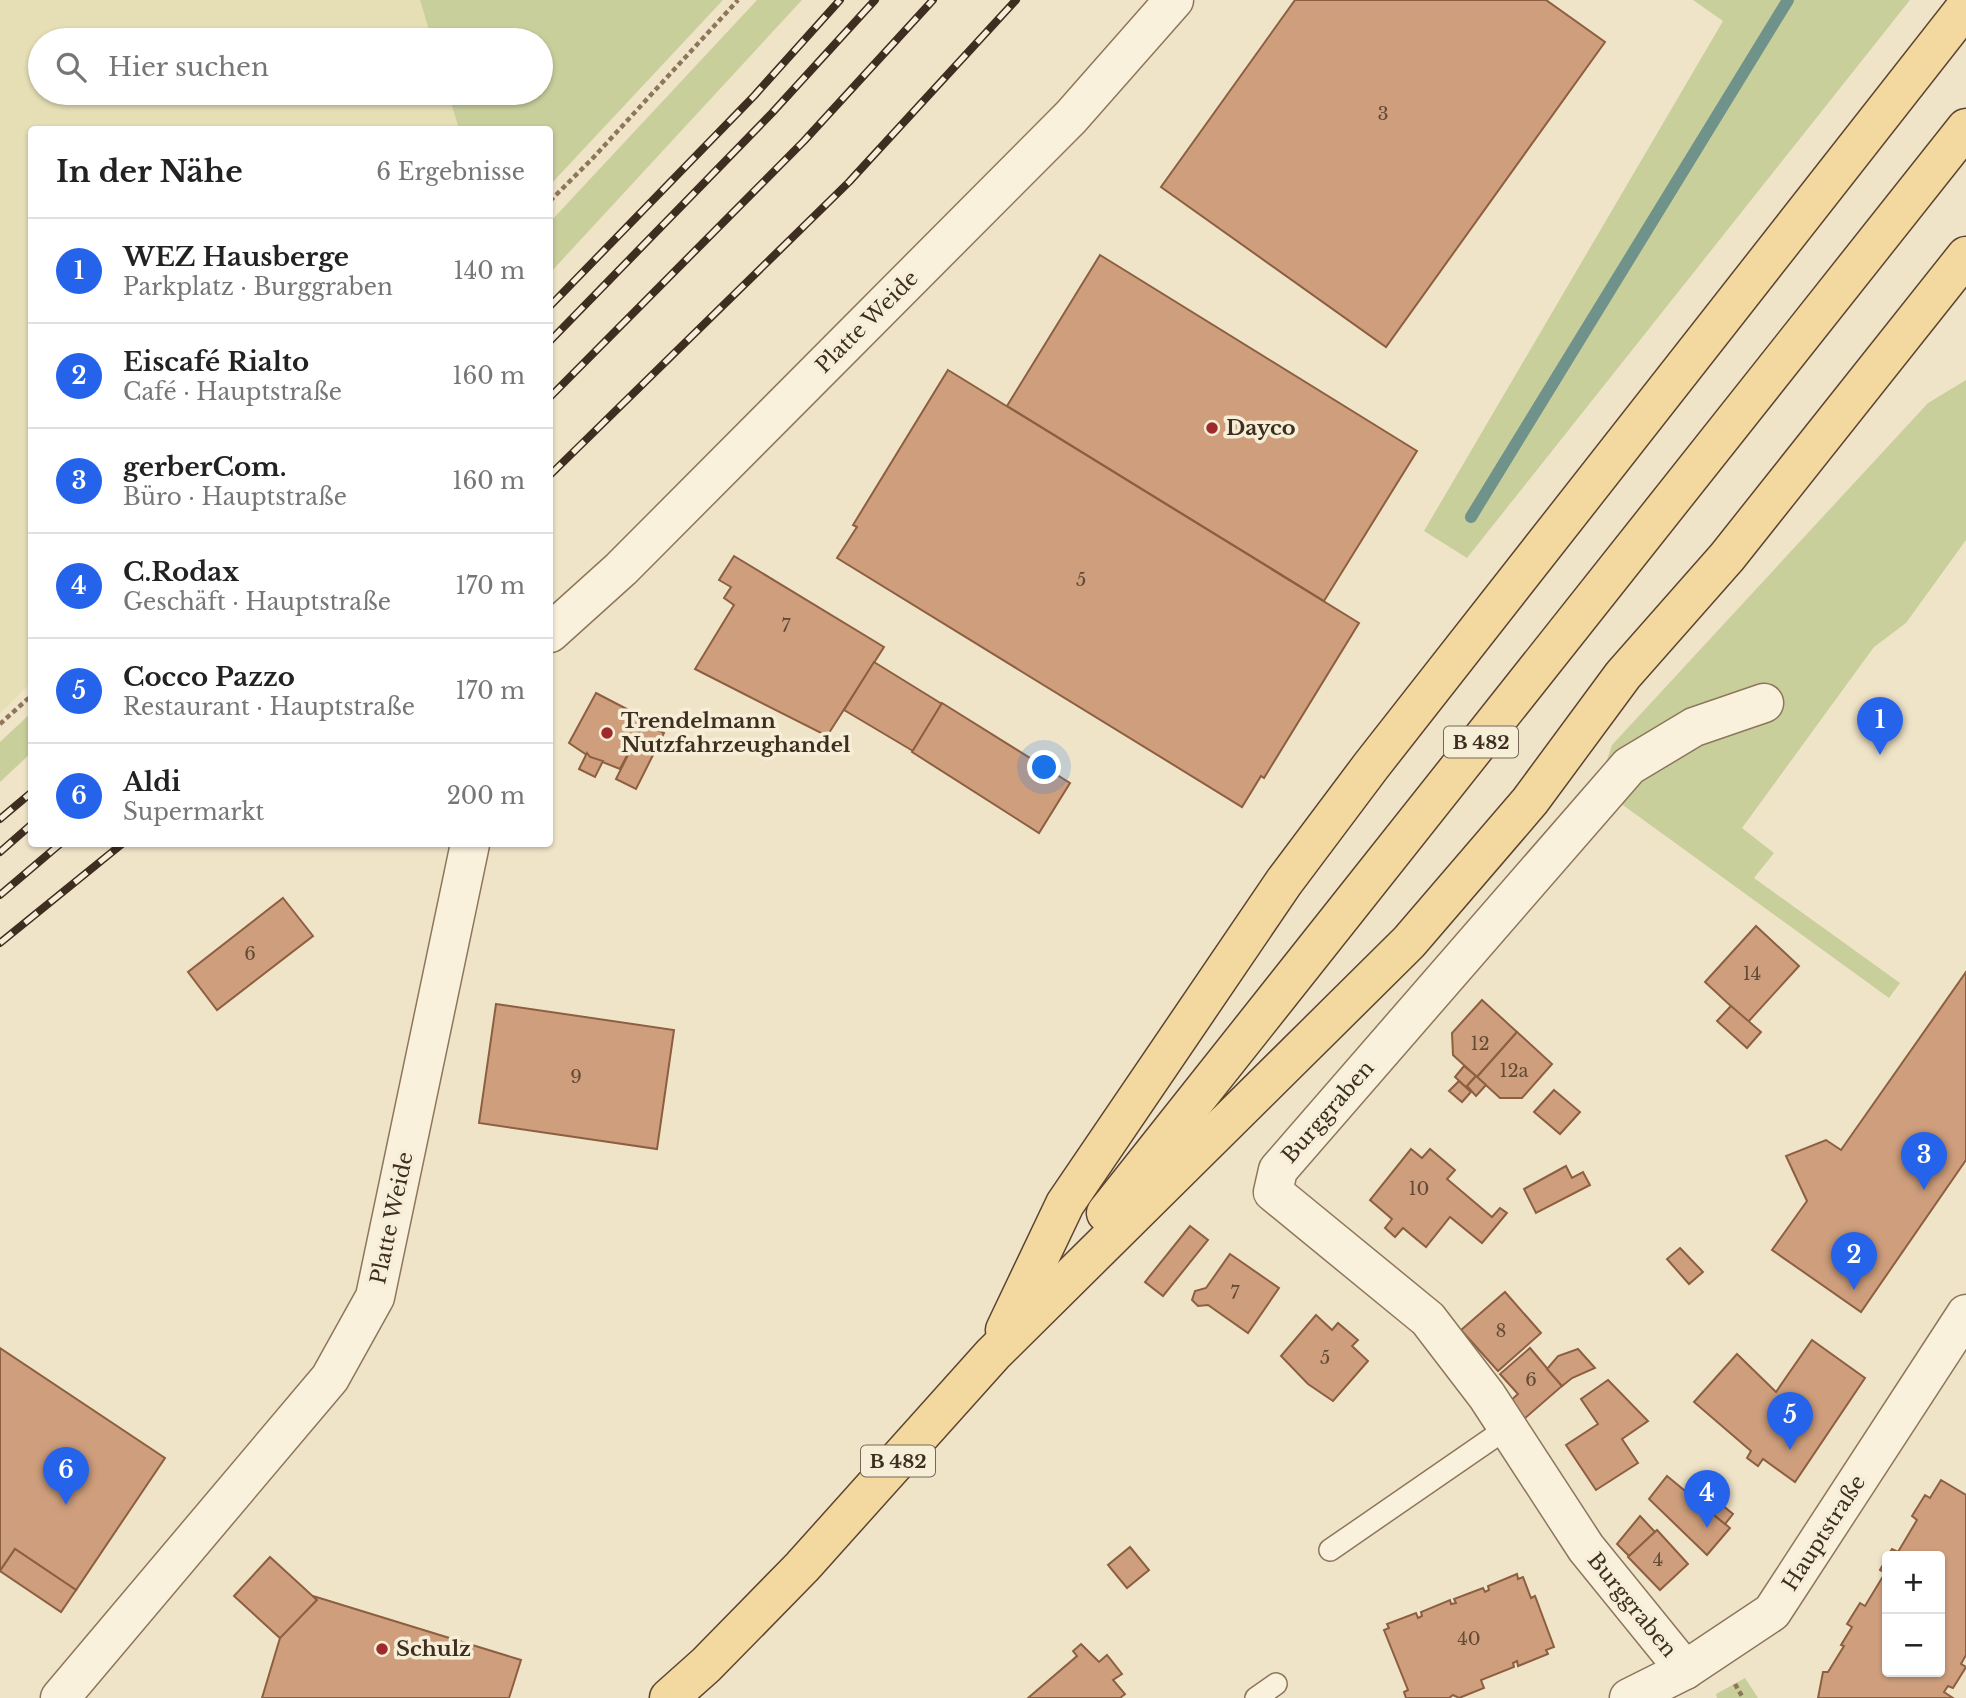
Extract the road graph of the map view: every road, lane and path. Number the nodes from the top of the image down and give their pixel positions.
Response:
1 (738, 0) edge
2 (1174, 0) edge
3 (1966, 7) edge
4 (1966, 128) edge
5 (553, 198) edge
6 (1966, 256) edge
7 (553, 630) edge
8 (28, 699) edge
9 (1764, 703) dead end
10 (0, 724) edge
11 (469, 847) edge
12 (1966, 1314) edge
13 (993, 1354) junction
14 (1507, 1428) junction
15 (1330, 1550) dead end
16 (1685, 1670) junction
17 (1276, 1684) dead end
18 (60, 1698) edge
19 (669, 1698) edge
20 (1256, 1698) edge
21 (1629, 1698) edge

1 - 5 path
2 - 7 street, Platte Weide
3 - 13 main road
4 - 13 main road, B 482
6 - 13 main road
8 - 10 path
9 - 14 street, Burggraben
11 - 18 street, Platte Weide
12 - 16 street, Hauptstraße
13 - 19 main road, B 482
14 - 15 lane
14 - 16 street, Burggraben
16 - 21 street, Hauptstraße
17 - 20 lane

